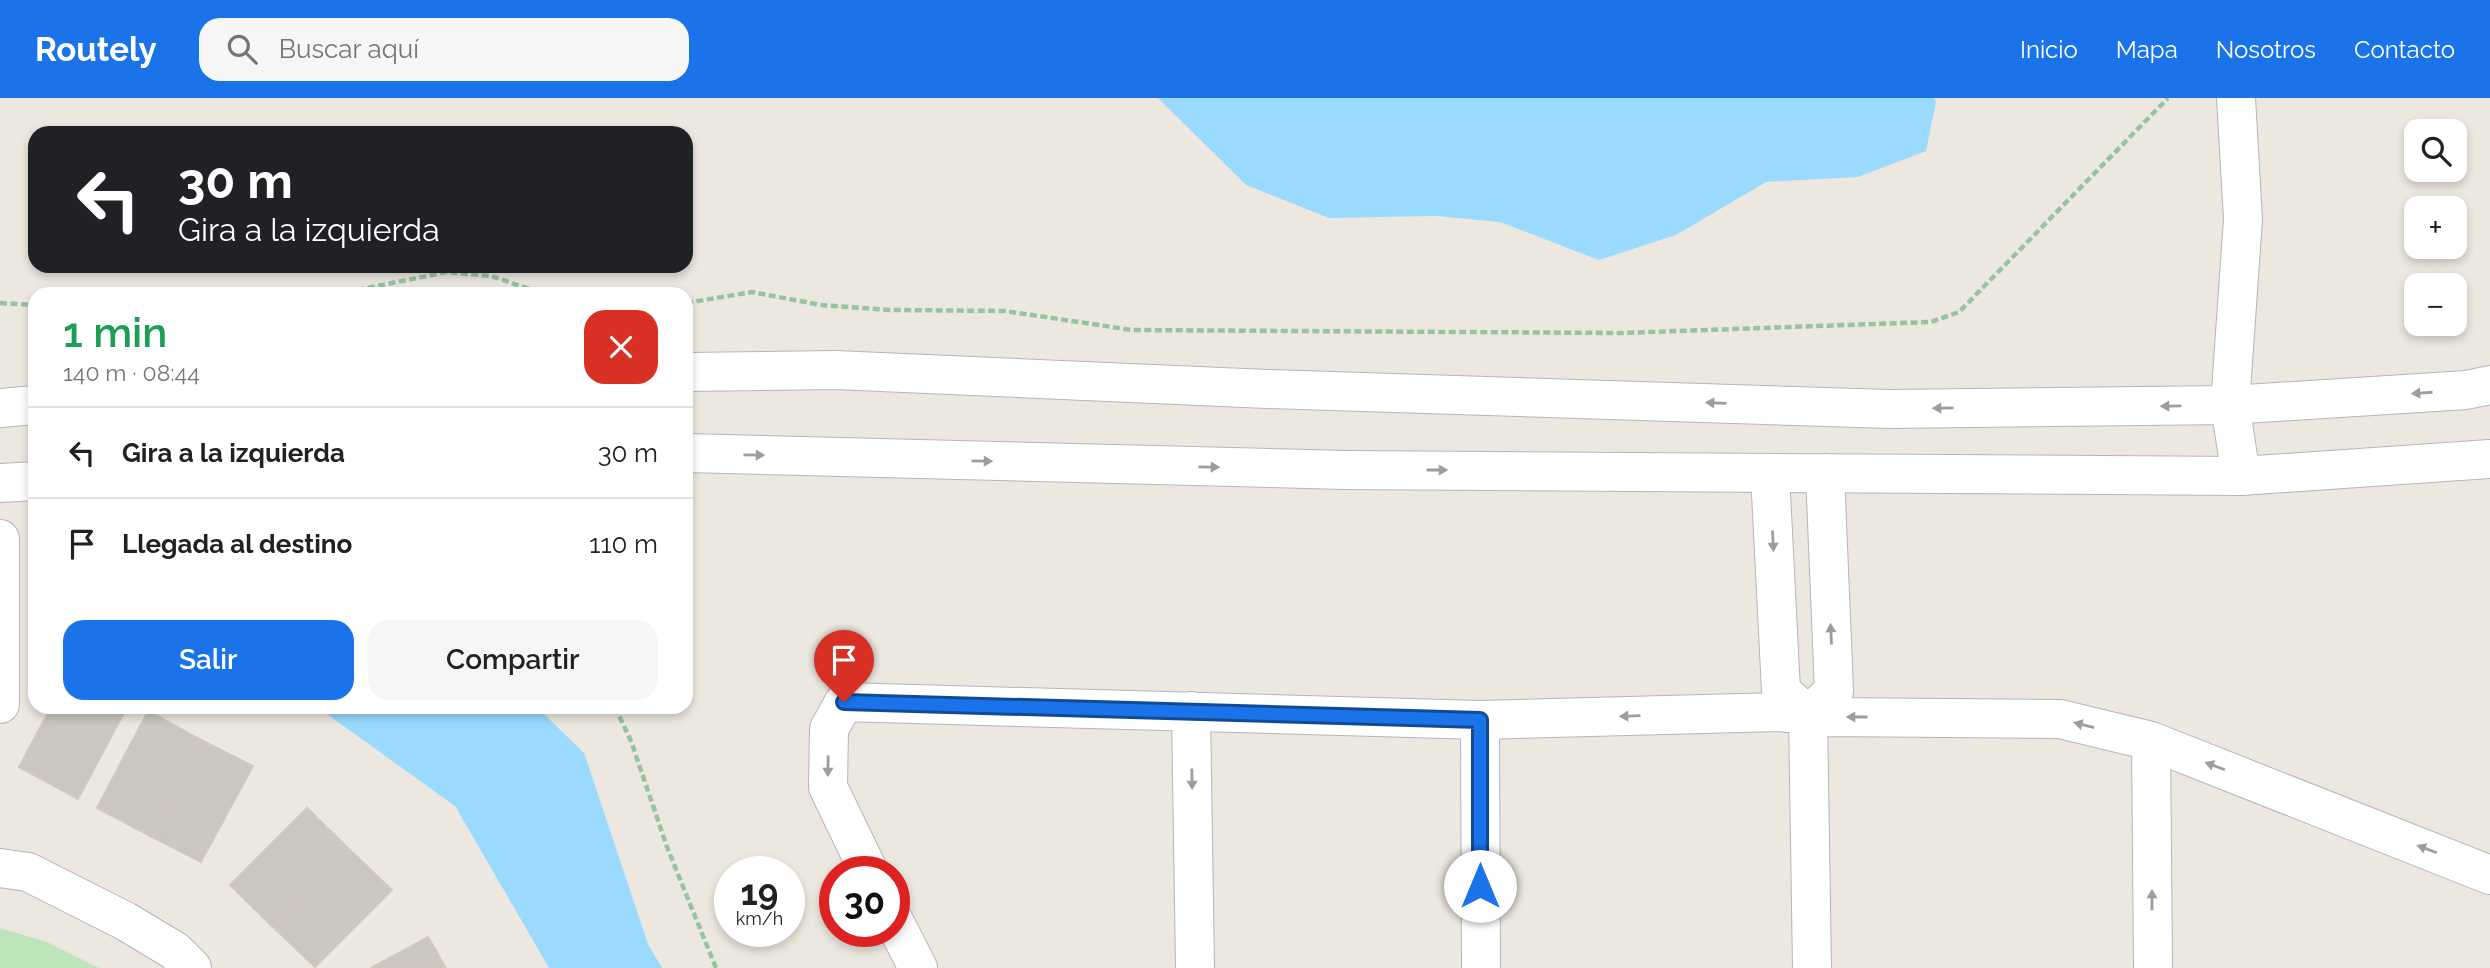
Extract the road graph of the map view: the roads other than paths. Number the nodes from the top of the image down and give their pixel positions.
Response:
1 (2236, 98) edge
2 (693, 372) edge
3 (2490, 384) edge
4 (2230, 405) junction
5 (28, 406) edge
6 (0, 408) edge
7 (693, 453) edge
8 (2490, 459) edge
9 (1770, 473) junction
10 (1825, 473) junction
11 (2241, 476) junction
12 (28, 481) edge
13 (0, 483) edge
14 (0, 540) edge
15 (0, 704) edge
16 (1191, 710) junction
17 (1808, 715) junction
18 (1480, 720) junction
19 (2151, 741) junction
20 (861, 856) edge
21 (0, 868) edge
22 (2490, 875) edge
23 (907, 947) edge
24 (192, 968) edge
25 (918, 968) edge
26 (1195, 968) edge
27 (1480, 968) edge
28 (1812, 968) edge
29 (2153, 968) edge

1 - 4 street
4 -> 2 street
3 -> 4 street
4 - 11 street
5 - 6 street
7 -> 9 street
8 - 11 street
9 - 10 street
9 -> 17 street
10 - 11 street
17 -> 10 street
12 - 13 street
14 - 15 street
16 - 18 street
16 -> 20 street
16 -> 26 street
17 -> 18 street
19 -> 17 street
17 - 28 street
18 - 27 street
22 -> 19 street
29 -> 19 street
21 - 24 street
23 - 25 street

